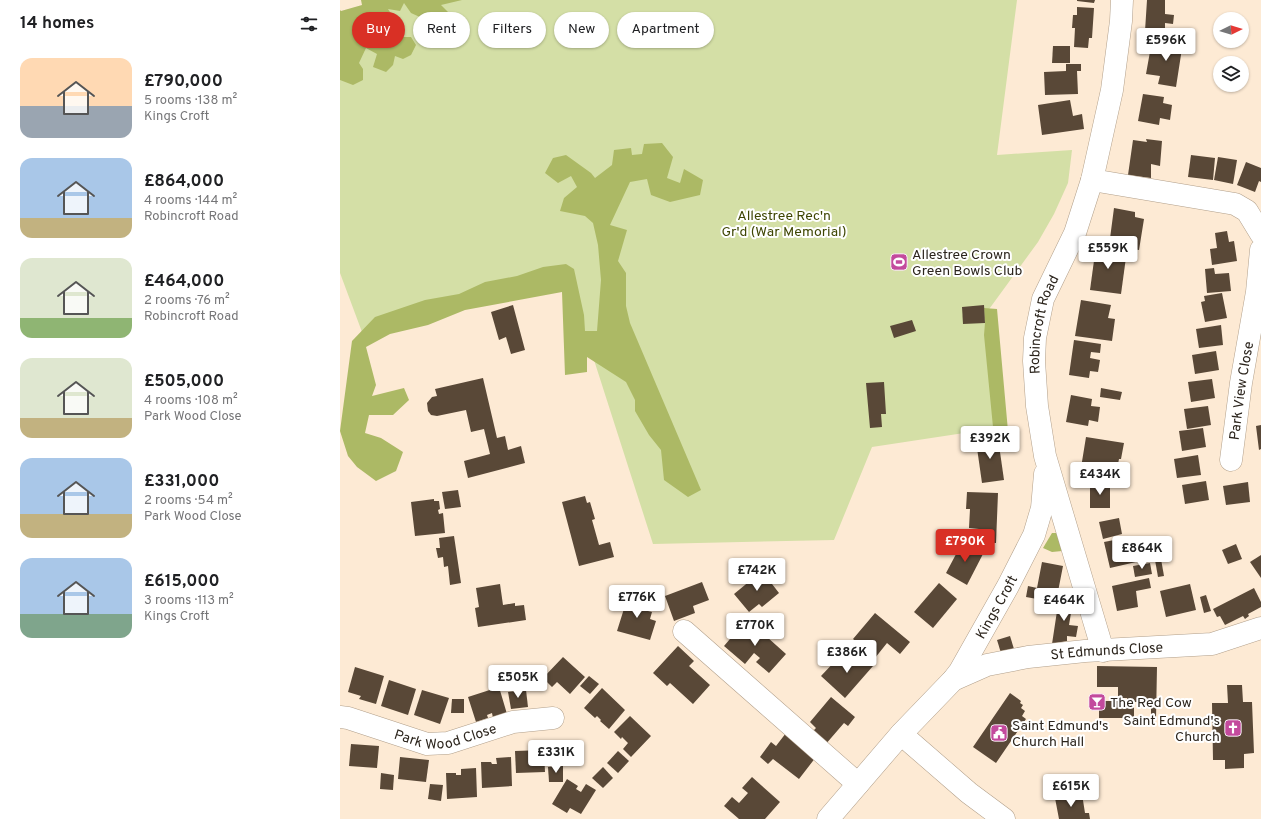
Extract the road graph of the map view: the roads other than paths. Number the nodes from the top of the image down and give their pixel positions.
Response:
1 (1122, 0) edge
2 (1092, 180) junction
3 (1261, 234) edge
4 (1261, 250) edge
5 (1045, 456) junction
6 (1231, 460) dead end
7 (1261, 628) edge
8 (684, 631) dead end
9 (1103, 651) junction
10 (954, 680) junction
11 (340, 717) edge
12 (553, 718) dead end
13 (901, 734) junction
14 (858, 784) junction
15 (828, 819) edge
16 (1004, 819) edge

1 - 2 street, Robincroft Road
2 - 3 street
2 - 5 street, Robincroft Road
4 - 6 street, Park View Close
5 - 9 street, Robincroft Road
5 - 10 street, Kings Croft
7 - 9 street, St Edmunds Close
8 - 14 street
9 - 10 street, St Edmunds Close
10 - 13 street, Kings Croft
11 - 12 street, Park Wood Close
13 - 14 street, Kings Croft
13 - 16 street
14 - 15 street, Kings Croft

